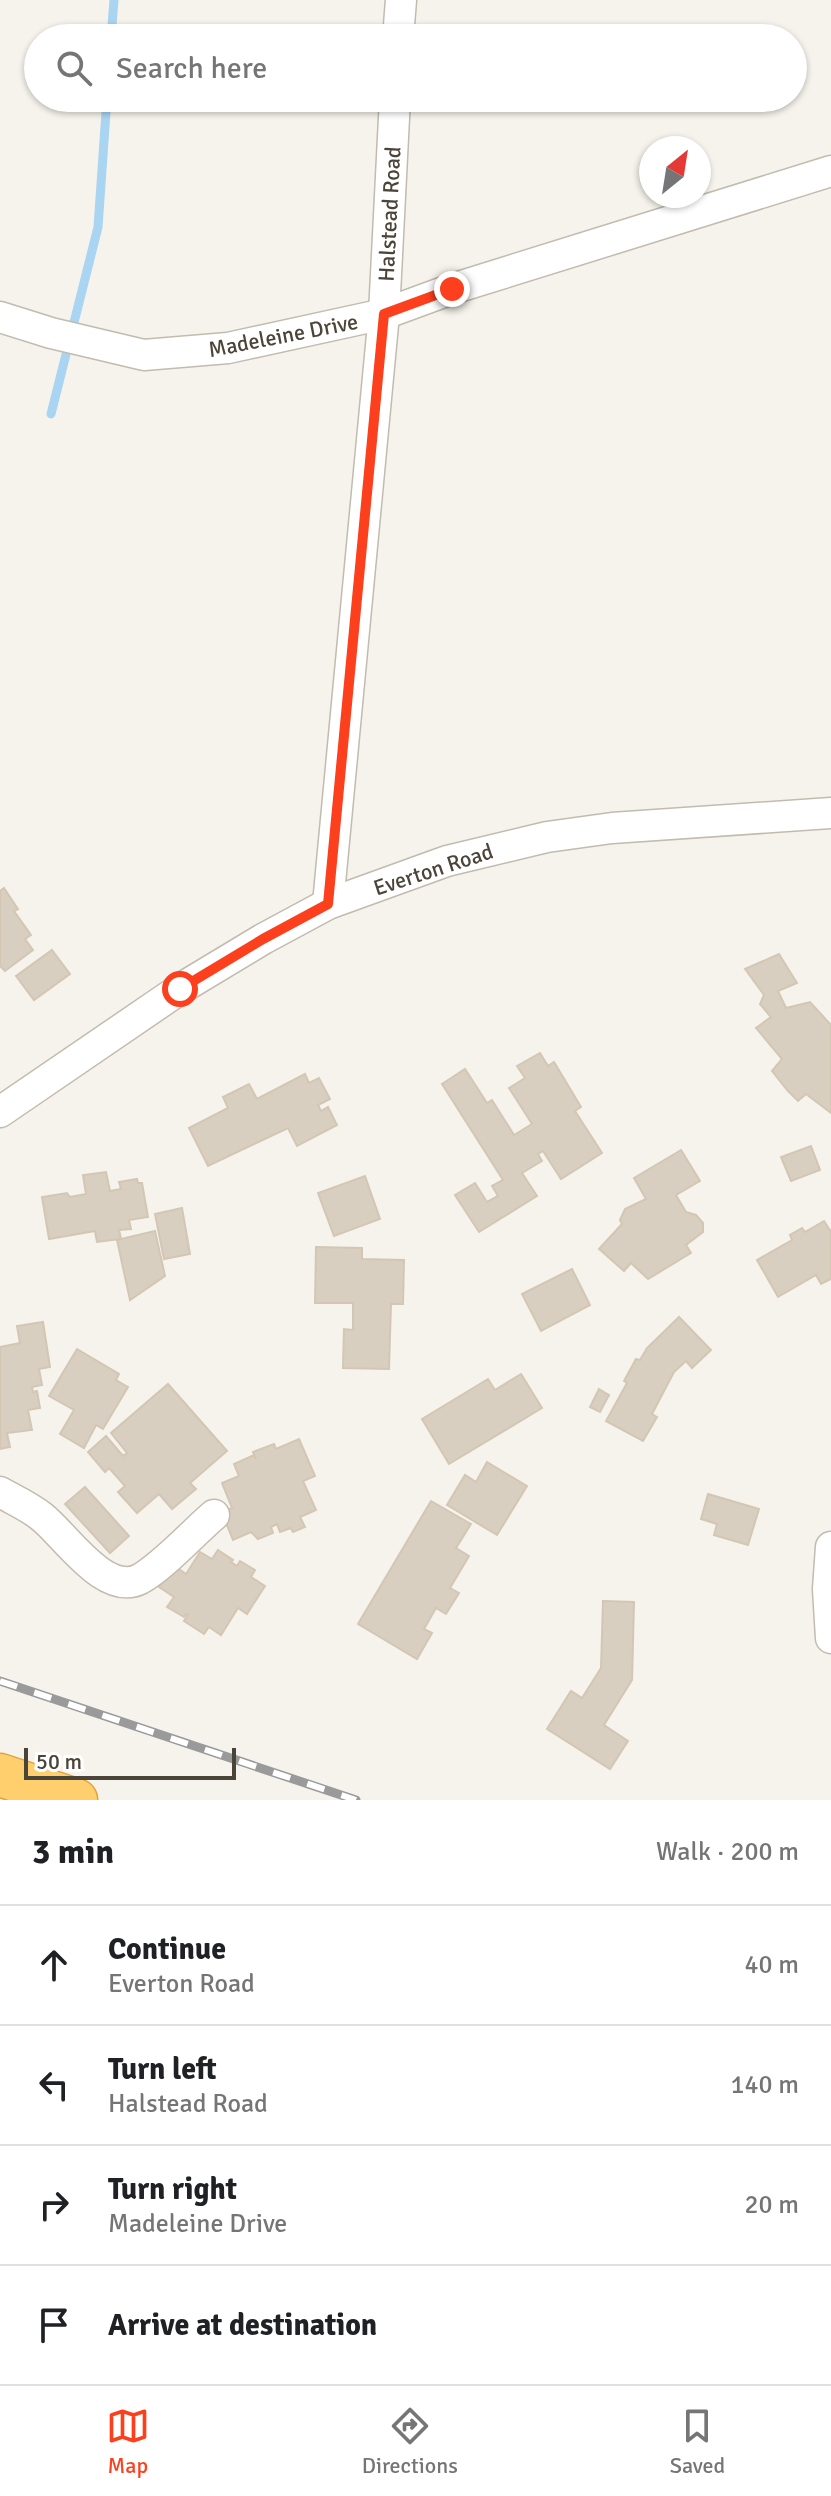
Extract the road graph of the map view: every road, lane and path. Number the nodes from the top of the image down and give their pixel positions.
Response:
1 (401, 0) edge
2 (399, 24) edge
3 (394, 112) edge
4 (831, 171) edge
5 (384, 314) junction
6 (3, 318) edge
7 (831, 813) edge
8 (328, 904) junction
9 (0, 1112) edge
10 (0, 1492) edge
11 (214, 1515) dead end
12 (831, 1547) edge
13 (831, 1638) edge
14 (0, 1775) edge
15 (76, 1800) edge

1 - 2 street
3 - 5 street, Halstead Road
4 - 5 street, Madeleine Drive
5 - 6 street, Madeleine Drive
5 - 8 street, Halstead Road
7 - 8 street, Everton Road
8 - 9 street, Everton Road
10 - 11 street
12 - 13 street
14 - 15 highway

